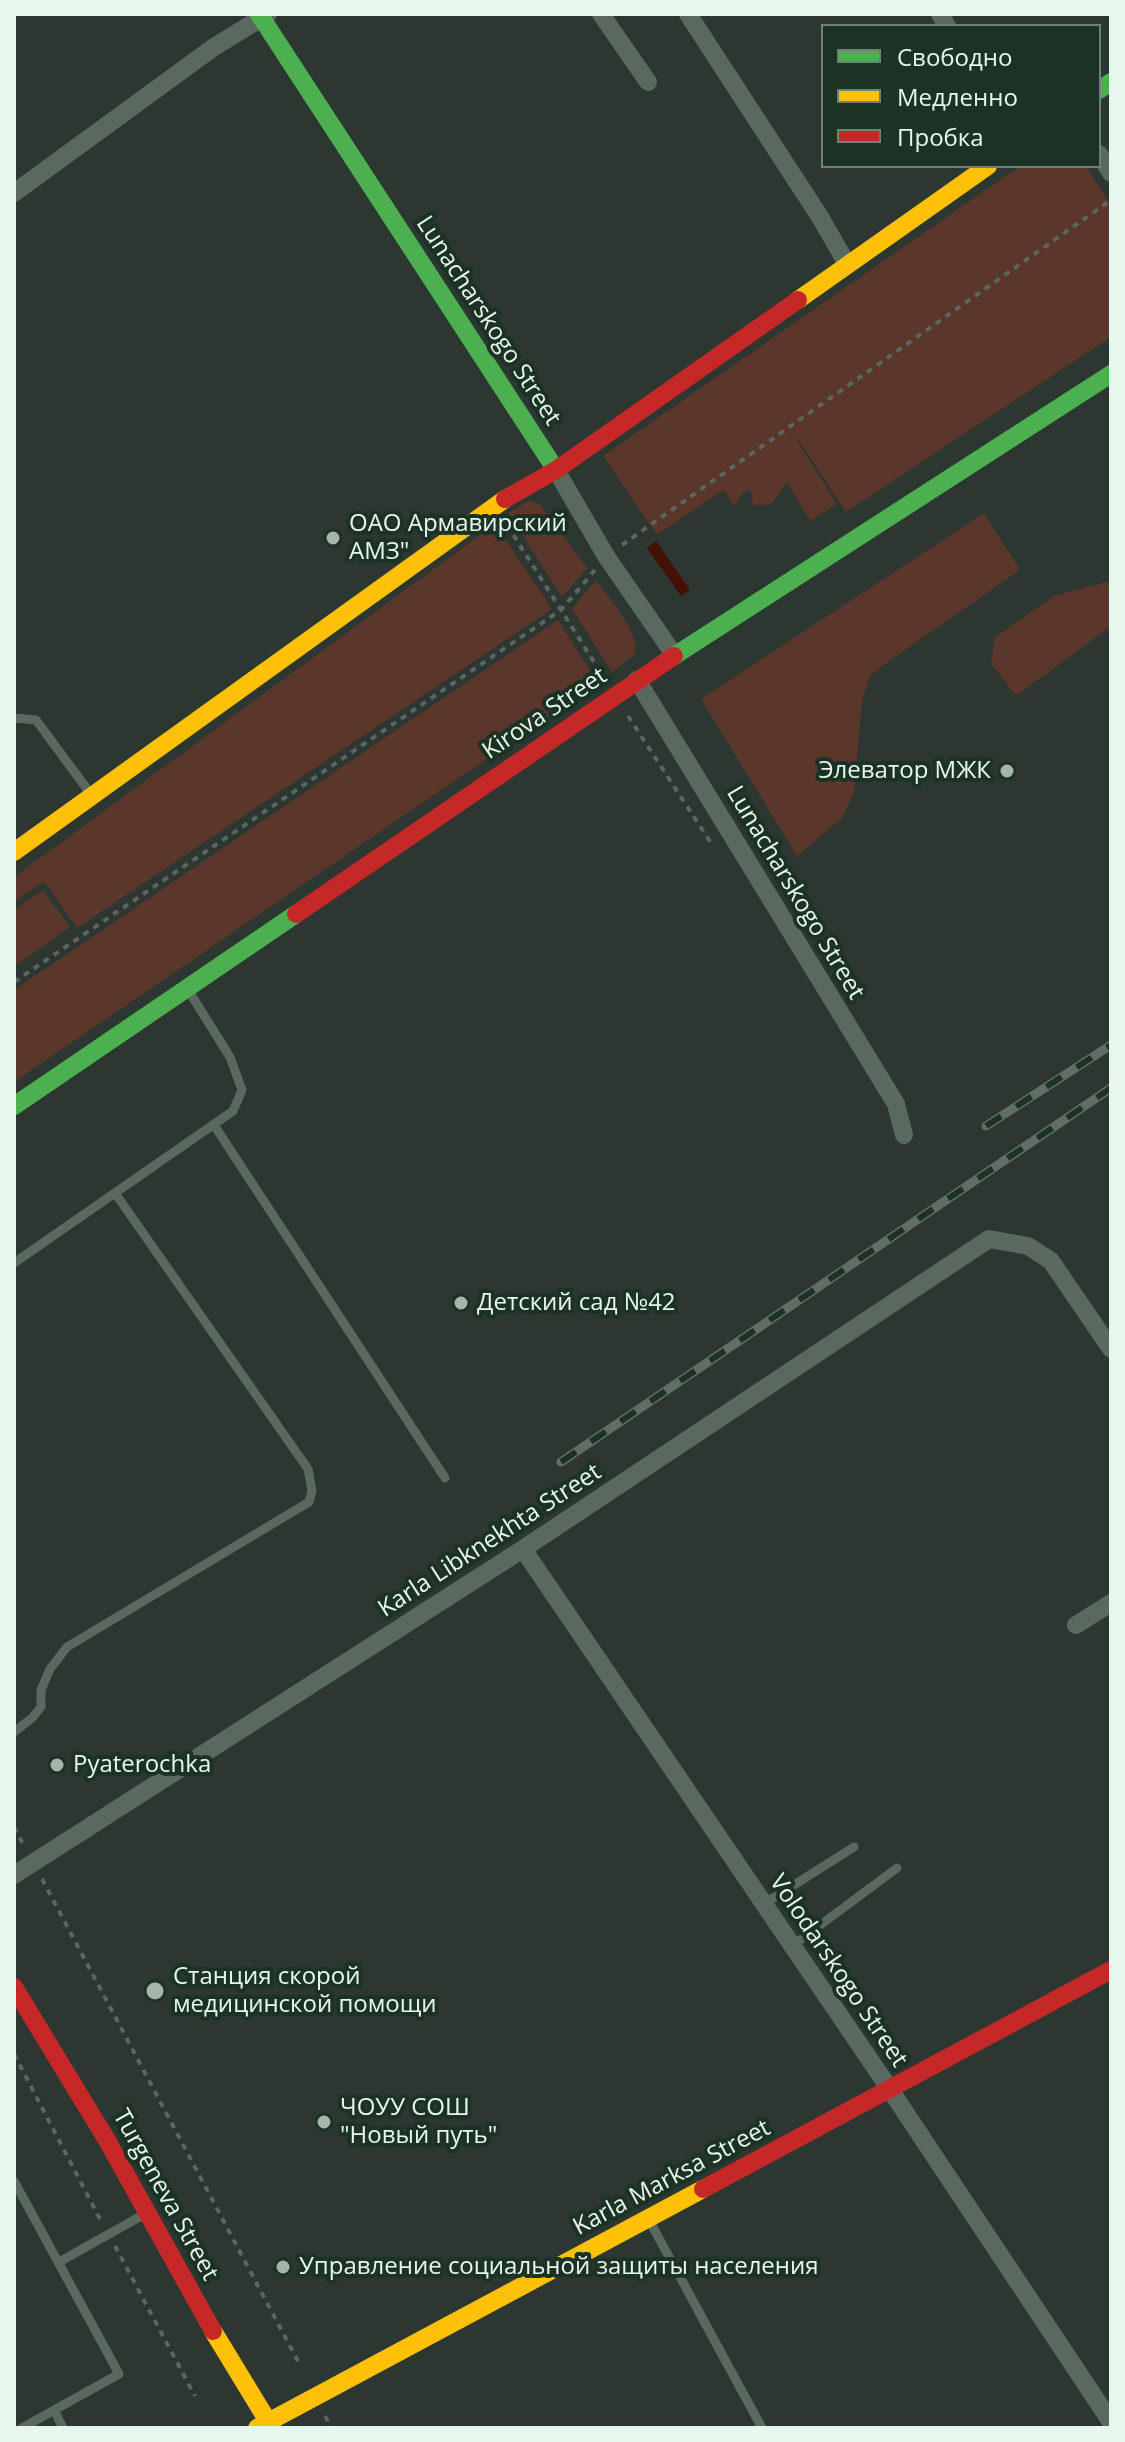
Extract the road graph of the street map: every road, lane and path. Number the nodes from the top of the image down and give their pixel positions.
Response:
1 (601, 14) edge
2 (688, 14) edge
3 (263, 16) edge
4 (648, 82) dead end
5 (985, 168) edge
6 (14, 193) edge
7 (1111, 200) edge
8 (847, 264) junction
9 (1111, 374) edge
10 (556, 470) junction
11 (504, 521) dead end
12 (606, 556) junction
13 (561, 610) junction
14 (675, 656) junction
15 (637, 680) junction
16 (606, 682) dead end
17 (14, 718) edge
18 (91, 795) junction
19 (14, 852) edge
20 (14, 982) edge
21 (186, 987) junction
22 (14, 1106) edge
23 (214, 1125) junction
24 (904, 1135) dead end
25 (115, 1193) junction
26 (14, 1263) edge
27 (1111, 1349) edge
28 (445, 1478) dead end
29 (523, 1549) junction
30 (1111, 1603) edge
31 (1076, 1625) dead end
32 (14, 1732) edge
33 (14, 1827) edge
34 (854, 1847) dead end
35 (34, 1864) junction
36 (897, 1868) dead end
37 (14, 1875) edge
38 (764, 1904) junction
39 (792, 1946) junction
40 (1111, 1970) edge
41 (14, 1987) edge
42 (889, 2088) junction
43 (14, 2181) edge
44 (148, 2213) junction
45 (647, 2218) junction
46 (59, 2262) junction
47 (300, 2365) dead end
48 (54, 2410) junction
49 (1111, 2422) edge
50 (266, 2426) edge
51 (22, 2428) edge
52 (63, 2428) edge
53 (762, 2428) edge

1 - 4 street
2 - 8 street
3 - 6 street
3 - 10 main road, Lunacharskogo Street
5 - 8 main road
7 - 12 path
8 - 10 main road
9 - 14 main road, Kirova Street
10 - 12 street, Lunacharskogo Street
10 - 18 main road
11 - 13 path
12 - 13 path
12 - 14 street, Lunacharskogo Street
13 - 16 path
13 - 20 path
14 - 15 main road, Kirova Street
15 - 21 main road, Kirova Street
15 - 24 street, Lunacharskogo Street
17 - 18 lane
18 - 19 main road
21 - 22 main road, Kirova Street
21 - 23 lane
23 - 25 lane
23 - 28 lane
25 - 26 lane
25 - 32 lane
27 - 29 street, Karla Libknekhta Street
29 - 35 street, Karla Libknekhta Street
29 - 38 street, Volodarskogo Street
30 - 31 street
33 - 35 path
34 - 38 lane
35 - 37 street, Karla Libknekhta Street
35 - 47 path
36 - 39 lane
38 - 39 street, Volodarskogo Street
39 - 42 street, Volodarskogo Street
40 - 42 main road, Karla Marksa Street
41 - 44 main road, Turgeneva Street
42 - 45 main road, Karla Marksa Street
42 - 49 street, Volodarskogo Street
43 - 46 lane
44 - 46 lane
44 - 50 main road, Turgeneva Street
45 - 50 main road, Karla Marksa Street
45 - 53 lane
46 - 48 lane
48 - 51 lane
48 - 52 lane

